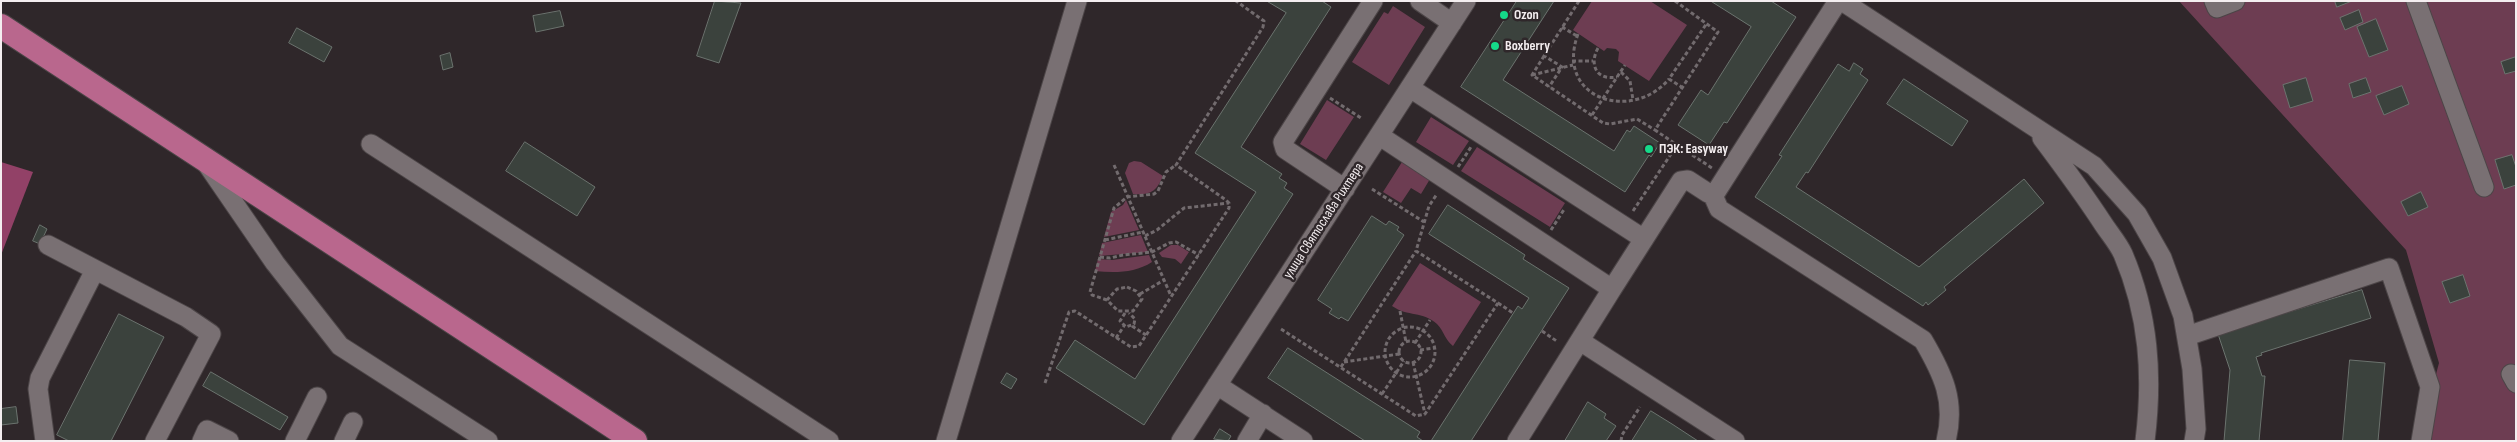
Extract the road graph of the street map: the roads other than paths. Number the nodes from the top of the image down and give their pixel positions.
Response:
1 (1077, 1) edge
2 (1373, 1) edge
3 (1420, 1) edge
4 (1466, 1) edge
5 (1838, 1) edge
6 (1842, 1) edge
7 (2214, 1) edge
8 (2235, 1) edge
9 (2416, 1) edge
10 (1452, 22) junction
11 (1, 26) edge
12 (1410, 88) junction
13 (2034, 127) junction
14 (1380, 136) junction
15 (371, 144) dead end
16 (202, 157) junction
17 (2484, 187) dead end
18 (1345, 189) junction
19 (1712, 193) junction
20 (1644, 239) junction
21 (48, 245) dead end
22 (95, 270) junction
23 (1612, 289) junction
24 (2187, 336) junction
25 (1580, 341) junction
26 (1218, 385) junction
27 (317, 397) dead end
28 (1263, 414) junction
29 (353, 422) dead end
30 (45, 441) edge
31 (155, 441) edge
32 (202, 441) edge
33 (229, 441) edge
34 (295, 441) edge
35 (344, 441) edge
36 (488, 441) edge
37 (635, 441) edge
38 (829, 441) edge
39 (946, 441) edge
40 (1181, 441) edge
41 (1247, 441) edge
42 (1303, 441) edge
43 (1517, 441) edge
44 (1735, 441) edge
45 (1946, 441) edge
46 (2145, 441) edge
47 (2194, 441) edge
48 (2421, 441) edge

1 - 39 street
2 - 18 street
3 - 10 street
4 - 10 street, улица Святослава Рихтера
5 - 19 street
6 - 13 street
7 - 8 street
9 - 17 street
10 - 12 street, улица Святослава Рихтера
11 - 16 main road
12 - 14 street, улица Святослава Рихтера
12 - 20 street
13 - 24 street
13 - 46 street
14 - 18 street, улица Святослава Рихтера
14 - 23 street
15 - 38 street
16 - 36 street
16 - 37 main road
18 - 26 street, улица Святослава Рихтера
19 - 20 street
19 - 45 street
20 - 23 street
21 - 22 street
22 - 30 street
22 - 31 street
23 - 25 street
24 - 47 street
24 - 48 street
25 - 43 street
25 - 44 street
26 - 28 street
26 - 40 street, улица Святослава Рихтера
27 - 34 street
28 - 41 street
28 - 42 street
29 - 35 street
32 - 33 street

